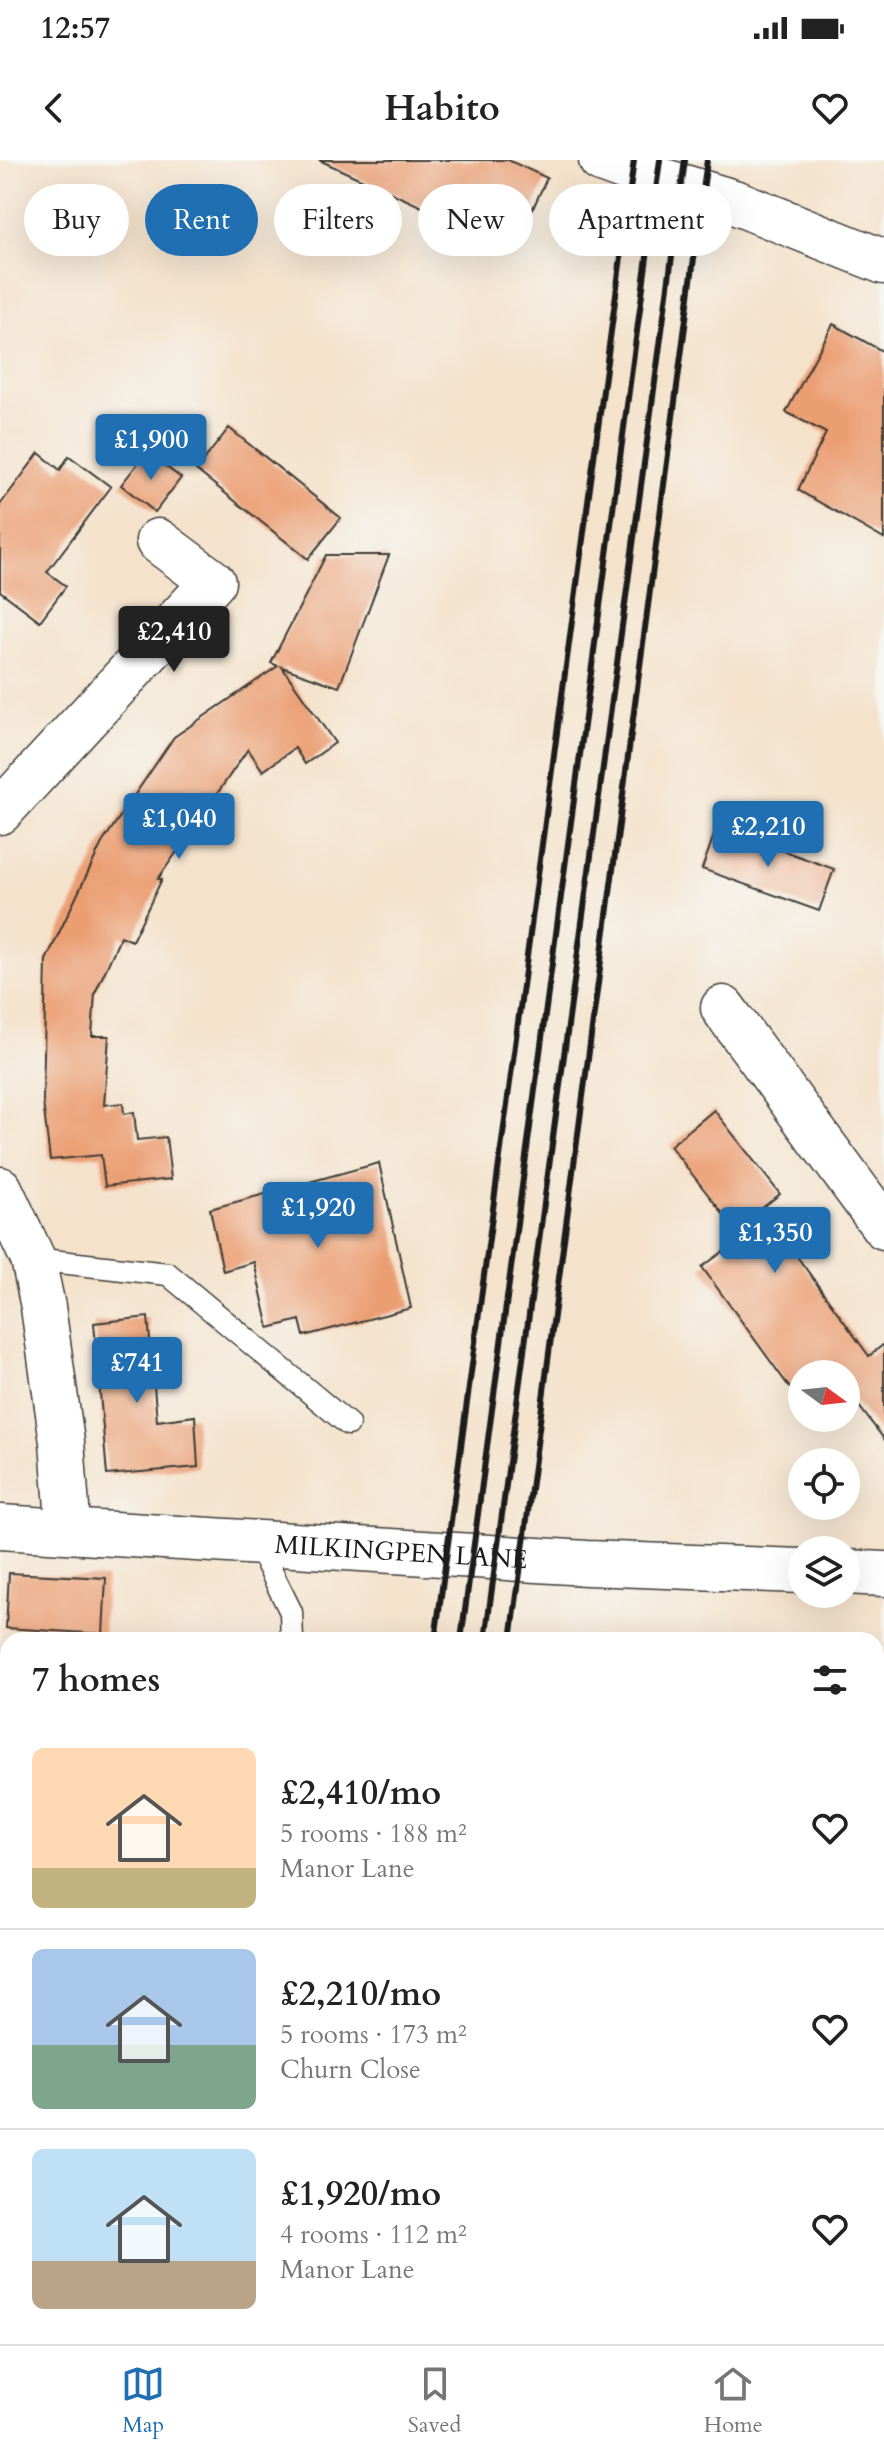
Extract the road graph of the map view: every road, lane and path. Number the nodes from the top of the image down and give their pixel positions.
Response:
1 (601, 160) edge
2 (884, 262) edge
3 (158, 541) dead end
4 (0, 812) edge
5 (723, 1008) dead end
6 (0, 1189) edge
7 (884, 1227) edge
8 (33, 1259) junction
9 (348, 1424) dead end
10 (0, 1527) edge
11 (66, 1530) junction
12 (257, 1543) junction
13 (788, 1570) edge
14 (860, 1573) edge
15 (884, 1574) edge
16 (292, 1632) edge

1 - 2 street
3 - 4 street
5 - 7 street
6 - 8 street
8 - 9 lane
8 - 11 street
10 - 11 street, MILKINGPEN LANE
11 - 12 street, MILKINGPEN LANE
12 - 13 street, MILKINGPEN LANE
12 - 16 lane
14 - 15 street

